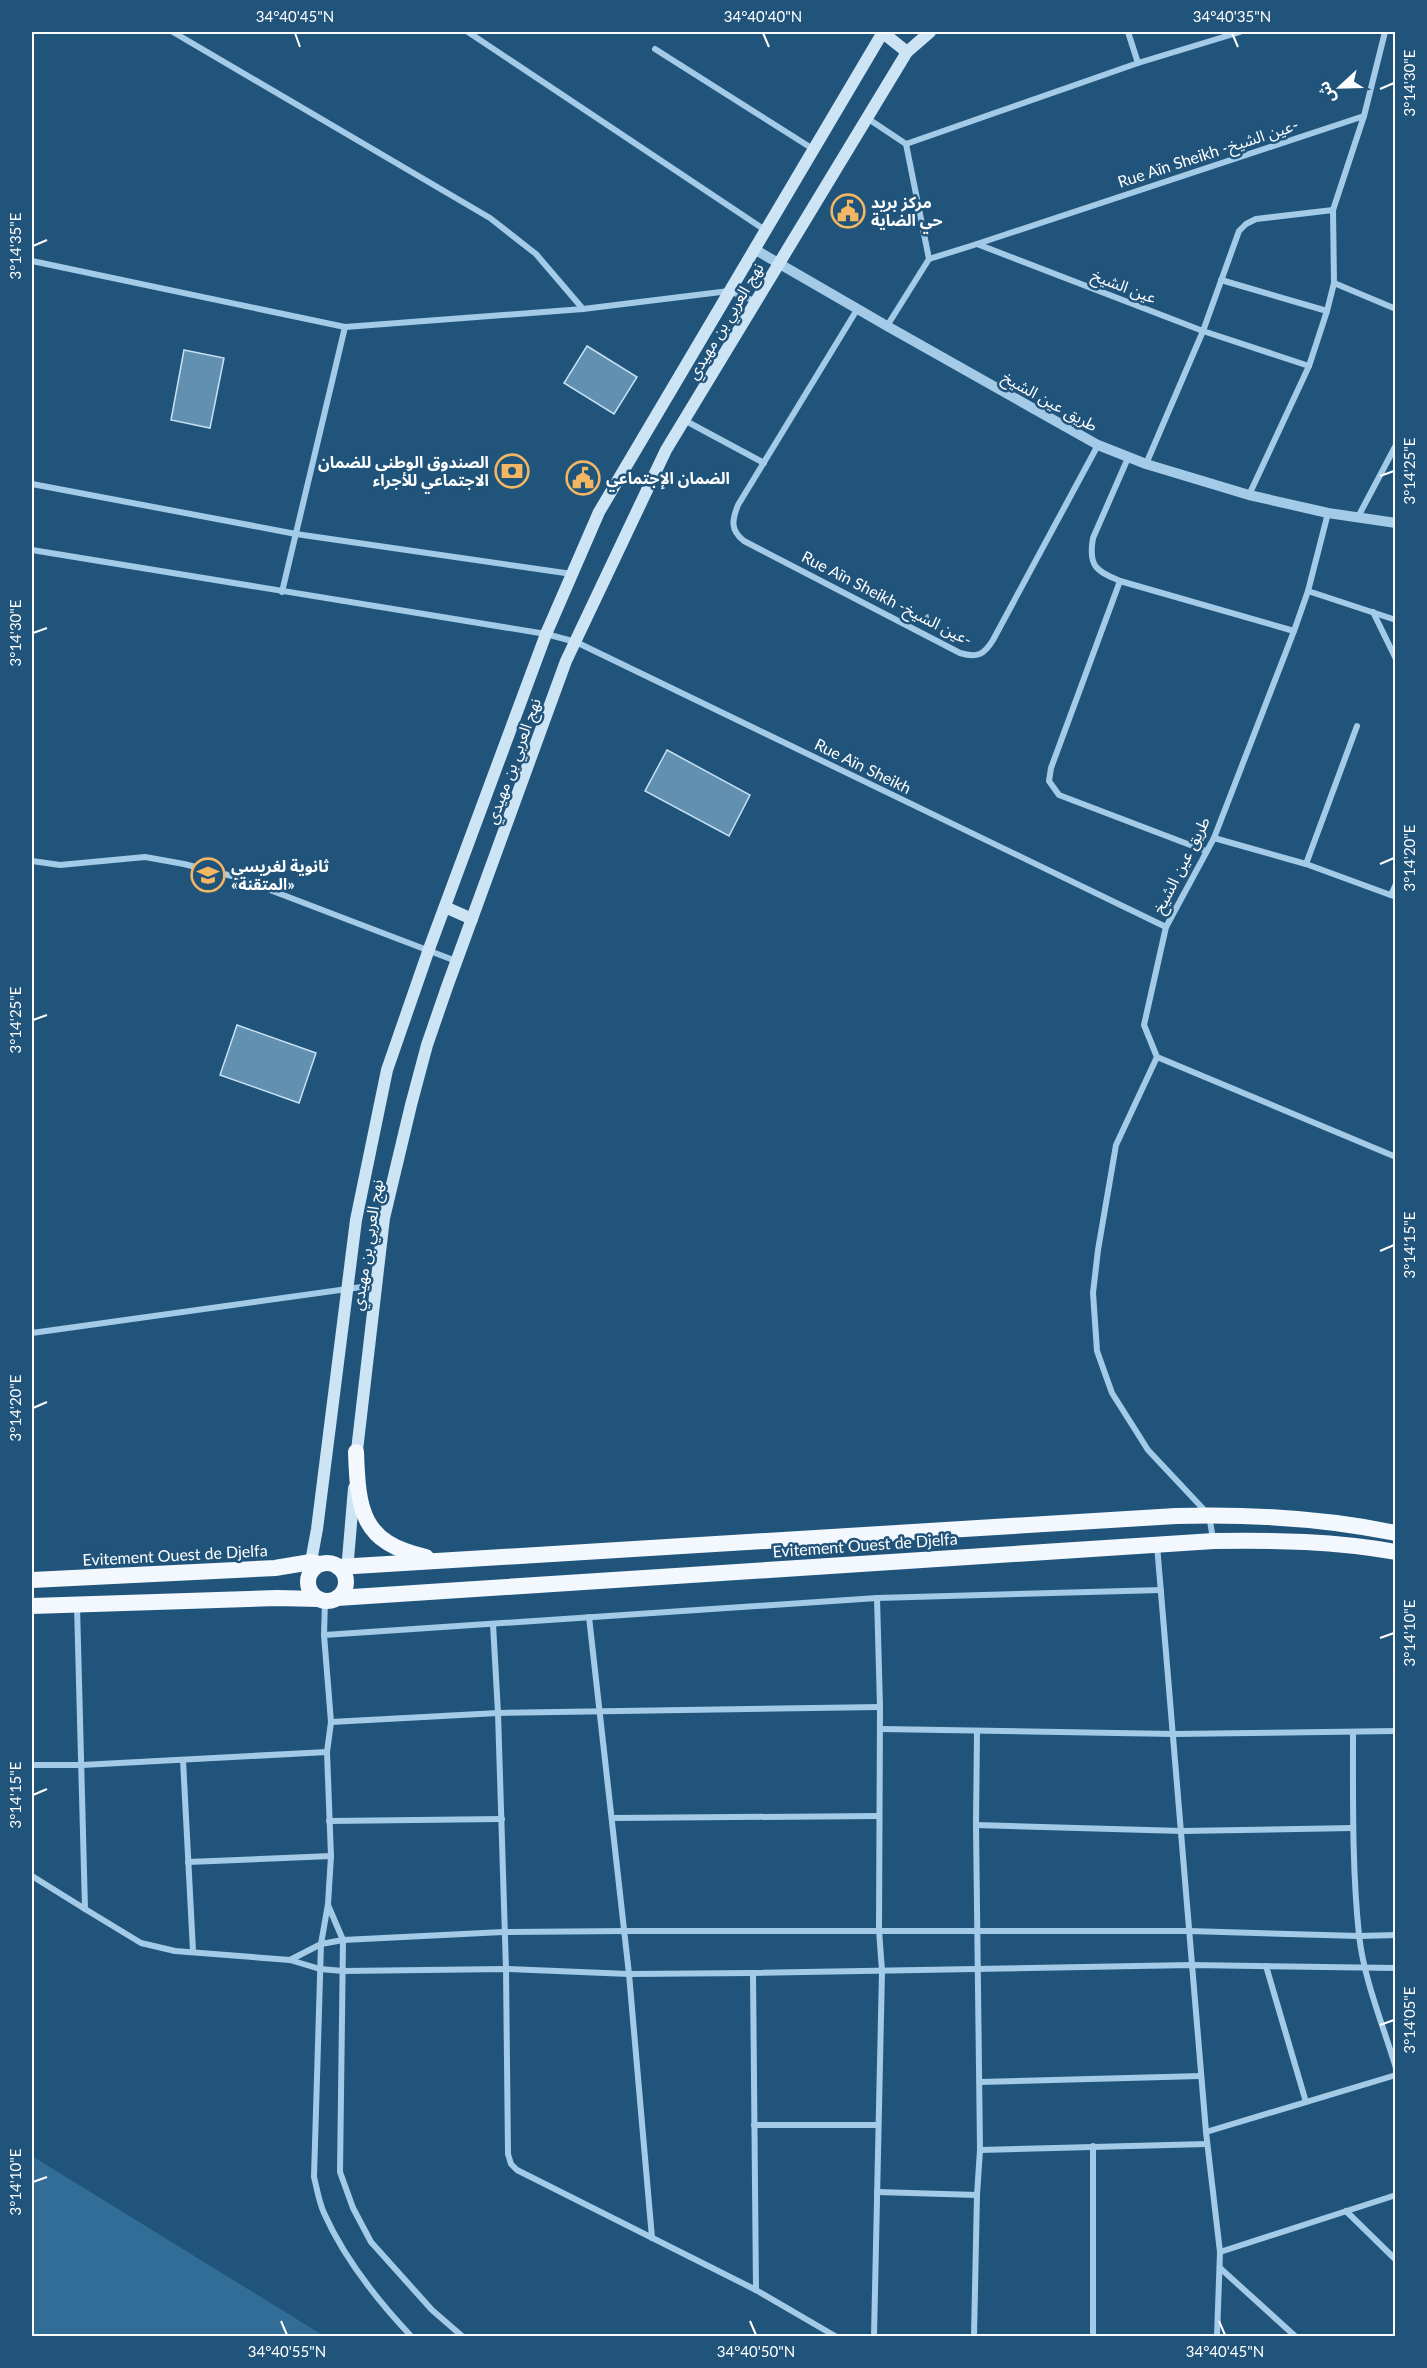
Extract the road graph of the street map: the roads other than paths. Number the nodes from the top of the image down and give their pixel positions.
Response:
1 (173, 32) edge
2 (468, 32) edge
3 (883, 32) edge
4 (930, 32) edge
5 (1128, 32) edge
6 (1239, 32) edge
7 (1385, 32) edge
8 (655, 49) dead end
9 (907, 52) junction
10 (1138, 63) junction
11 (1364, 116) junction
12 (867, 118) junction
13 (906, 144) junction
14 (813, 149) junction
15 (1333, 210) junction
16 (765, 230) junction
17 (978, 244) junction
18 (754, 249) junction
19 (929, 259) junction
20 (32, 261) edge
21 (780, 263) junction
22 (1221, 280) junction
23 (1334, 283) junction
24 (729, 291) junction
25 (755, 301) junction
26 (858, 308) junction
27 (583, 309) junction
28 (1395, 309) edge
29 (1327, 311) junction
30 (887, 326) junction
31 (345, 327) junction
32 (1203, 331) junction
33 (1309, 366) junction
34 (684, 420) junction
35 (1098, 445) junction
36 (1395, 445) edge
37 (1128, 458) junction
38 (764, 463) junction
39 (1146, 464) junction
40 (32, 484) edge
41 (1249, 495) junction
42 (1328, 513) junction
43 (1358, 517) junction
44 (1395, 523) edge
45 (296, 534) junction
46 (32, 550) edge
47 (573, 574) junction
48 (1120, 581) junction
49 (1308, 591) junction
50 (282, 592) junction
51 (1373, 612) junction
52 (1395, 620) edge
53 (1294, 631) junction
54 (546, 634) junction
55 (576, 642) junction
56 (1395, 659) edge
57 (1357, 726) dead end
58 (1214, 838) junction
59 (1206, 850) junction
60 (32, 861) edge
61 (1306, 864) junction
62 (1395, 884) edge
63 (1393, 896) edge
64 (445, 907) junction
65 (472, 919) junction
66 (1166, 927) junction
67 (429, 949) junction
68 (457, 961) junction
69 (1157, 1057) junction
70 (1395, 1157) edge
71 (376, 1285) junction
72 (347, 1288) junction
73 (32, 1333) edge
74 (356, 1452) junction
75 (1209, 1515) junction
76 (1395, 1533) edge
77 (1214, 1541) junction
78 (1157, 1545) junction
79 (1395, 1552) edge
80 (447, 1561) junction
81 (343, 1566) junction
82 (313, 1568) junction
83 (32, 1580) edge
84 (1161, 1590) junction
85 (877, 1598) junction
86 (327, 1599) junction
87 (32, 1606) edge
88 (77, 1606) junction
89 (589, 1617) junction
90 (494, 1624) junction
91 (324, 1635) junction
92 (880, 1707) junction
93 (498, 1713) junction
94 (600, 1713) junction
95 (331, 1722) junction
96 (880, 1729) junction
97 (1395, 1731) edge
98 (977, 1732) junction
99 (1353, 1733) junction
100 (1174, 1734) junction
101 (327, 1752) junction
102 (183, 1760) junction
103 (82, 1765) junction
104 (32, 1766) edge
105 (879, 1816) junction
106 (612, 1818) junction
107 (501, 1819) junction
108 (329, 1821) junction
109 (976, 1825) junction
110 (1353, 1828) junction
111 (1182, 1831) junction
112 (331, 1856) junction
113 (188, 1862) junction
114 (32, 1876) edge
115 (328, 1904) junction
116 (85, 1909) junction
117 (879, 1930) junction
118 (1189, 1930) junction
119 (624, 1931) junction
120 (978, 1931) junction
121 (503, 1932) junction
122 (1395, 1935) edge
123 (1359, 1936) junction
124 (343, 1940) junction
125 (321, 1944) junction
126 (193, 1951) junction
127 (290, 1960) junction
128 (1191, 1965) junction
129 (1266, 1966) junction
130 (1365, 1967) junction
131 (979, 1968) junction
132 (1395, 1968) edge
133 (320, 1969) junction
134 (506, 1969) junction
135 (343, 1971) junction
136 (882, 1971) junction
137 (753, 1973) junction
138 (629, 1974) junction
139 (1395, 2068) edge
140 (1395, 2075) edge
141 (1201, 2076) junction
142 (980, 2082) junction
143 (1306, 2102) junction
144 (754, 2125) junction
145 (878, 2125) junction
146 (1206, 2132) junction
147 (1207, 2144) junction
148 (1093, 2146) junction
149 (981, 2150) junction
150 (878, 2192) junction
151 (977, 2195) junction
152 (1395, 2195) edge
153 (1346, 2211) junction
154 (652, 2238) junction
155 (1220, 2252) junction
156 (1395, 2260) edge
157 (1220, 2268) junction
158 (756, 2290) junction
159 (411, 2337) edge
160 (462, 2337) edge
161 (836, 2337) edge
162 (874, 2337) edge
163 (974, 2337) edge
164 (1093, 2337) edge
165 (1217, 2337) edge
166 (1295, 2337) edge

1 - 27 street
2 - 16 street
3 - 9 main road
3 - 14 main road, نهج العربي بن مهيدي
4 - 9 main road, نهج العربي بن مهيدي
5 - 10 street
6 - 10 street
7 - 11 street
8 - 14 street
9 - 12 main road, نهج العربي بن مهيدي
10 - 13 street
11 - 15 street
11 - 17 street, Rue Aïn Sheikh -عين الشيخ-
12 - 13 street
12 - 21 main road, نهج العربي بن مهيدي
13 - 19 street
14 - 16 main road, نهج العربي بن مهيدي
15 - 22 street
15 - 23 street
16 - 18 main road, نهج العربي بن مهيدي
17 - 19 street
17 - 32 street, عين الشيخ
18 - 21 street, طريق عين الشيخ
18 - 24 main road, نهج العربي بن مهيدي
19 - 30 street
20 - 31 street
21 - 25 main road, نهج العربي بن مهيدي
21 - 26 street, طريق عين الشيخ
22 - 29 street
22 - 32 street
23 - 28 street
23 - 29 street
24 - 25 street
24 - 27 street
24 - 47 main road, نهج العربي بن مهيدي
25 - 34 main road, نهج العربي بن مهيدي
26 - 30 street, طريق عين الشيخ
26 - 38 street, Rue Aïn Sheikh -عين الشيخ-
27 - 31 street
29 - 33 street
30 - 35 street, طريق عين الشيخ
31 - 45 street
32 - 33 street, عين الشيخ
32 - 39 street
33 - 41 street
34 - 38 street
34 - 55 main road, نهج العربي بن مهيدي
35 - 37 street, طريق عين الشيخ
35 - 38 street, Rue Aïn Sheikh -عين الشيخ-
36 - 43 street
37 - 39 street, طريق عين الشيخ
37 - 48 street
39 - 41 street, طريق عين الشيخ
40 - 45 street
41 - 42 street, طريق عين الشيخ
42 - 43 street, طريق عين الشيخ
42 - 49 street, طريق عين الشيخ
43 - 44 street, طريق عين الشيخ
45 - 47 street
45 - 50 street
46 - 50 street, Rue Aïn Sheikh
47 - 54 main road, نهج العربي بن مهيدي
48 - 53 street
48 - 59 street
49 - 51 street
49 - 53 street, طريق عين الشيخ
50 - 54 street, Rue Aïn Sheikh
51 - 52 street
51 - 56 street
53 - 58 street, طريق عين الشيخ
54 - 55 street, Rue Aïn Sheikh
54 - 64 main road, نهج العربي بن مهيدي
55 - 65 main road, نهج العربي بن مهيدي
55 - 66 street, Rue Aïn Sheikh
57 - 61 street
58 - 59 street, طريق عين الشيخ
58 - 61 street
59 - 66 street, طريق عين الشيخ
60 - 67 street
61 - 63 street
62 - 63 street
64 - 65 main road
64 - 67 main road, نهج العربي بن مهيدي
65 - 68 main road, نهج العربي بن مهيدي
66 - 69 street, طريق عين الشيخ
67 - 68 street
67 - 72 main road, نهج العربي بن مهيدي
68 - 71 main road, نهج العربي بن مهيدي
69 - 70 street
69 - 75 street
71 - 72 street
71 - 74 main road, نهج العربي بن مهيدي
72 - 73 street
72 - 82 main road, نهج العربي بن مهيدي
74 - 80 highway
74 - 81 main road, نهج العربي بن مهيدي
75 - 76 highway, Evitement Ouest de Djelfa
75 - 77 street
75 - 80 highway, Evitement Ouest de Djelfa
77 - 78 highway, Evitement Ouest de Djelfa
77 - 79 highway, Evitement Ouest de Djelfa
78 - 84 street
78 - 86 highway, Evitement Ouest de Djelfa
80 - 81 highway, Evitement Ouest de Djelfa
81 - 82 highway
81 - 86 highway
82 - 83 highway, Evitement Ouest de Djelfa
82 - 86 highway
84 - 85 street
84 - 100 street
85 - 89 street
85 - 92 street
86 - 88 highway, Evitement Ouest de Djelfa
86 - 91 street
87 - 88 highway, Evitement Ouest de Djelfa
88 - 103 street
89 - 90 street
89 - 94 street
90 - 91 street
90 - 93 street
91 - 95 street
92 - 94 street
92 - 96 street
93 - 94 street
93 - 95 street
93 - 107 street
94 - 106 street
95 - 101 street
96 - 98 street
96 - 105 street
97 - 99 street
98 - 100 street
98 - 109 street
99 - 100 street
99 - 110 street
100 - 111 street
101 - 102 street
101 - 108 street
102 - 103 street
102 - 113 street
103 - 104 street
103 - 116 street
105 - 106 street
105 - 117 street
106 - 119 street
107 - 108 street
107 - 121 street
108 - 112 street
109 - 111 street
109 - 120 street
110 - 111 street
110 - 123 street
111 - 118 street
112 - 113 street
112 - 115 street
113 - 126 street
114 - 116 street
115 - 124 street
115 - 125 street
116 - 126 street
117 - 119 street
117 - 120 street
117 - 136 street
118 - 120 street
118 - 123 street
118 - 128 street
119 - 121 street
119 - 138 street
120 - 131 street
121 - 124 street
121 - 134 street
122 - 123 street
123 - 130 street
124 - 125 street
124 - 135 street
125 - 127 street
125 - 133 street
126 - 127 street
127 - 133 street
128 - 129 street
128 - 131 street
128 - 141 street
129 - 130 street
129 - 143 street
130 - 132 street
130 - 139 street
131 - 136 street
131 - 142 street
133 - 135 street
133 - 159 street
134 - 135 street
134 - 138 street
134 - 154 street
135 - 160 street
136 - 137 street
136 - 145 street
137 - 138 street
137 - 144 street
138 - 154 street
140 - 143 street
141 - 142 street
141 - 146 street
142 - 149 street
143 - 146 street
144 - 145 street
144 - 158 street
145 - 150 street
146 - 147 street
147 - 148 street
147 - 155 street
148 - 149 street
148 - 164 street
149 - 151 street
150 - 151 street
150 - 162 street
151 - 163 street
152 - 153 street
153 - 155 street
153 - 156 street
154 - 158 street
155 - 157 street
157 - 165 street
157 - 166 street
158 - 161 street

